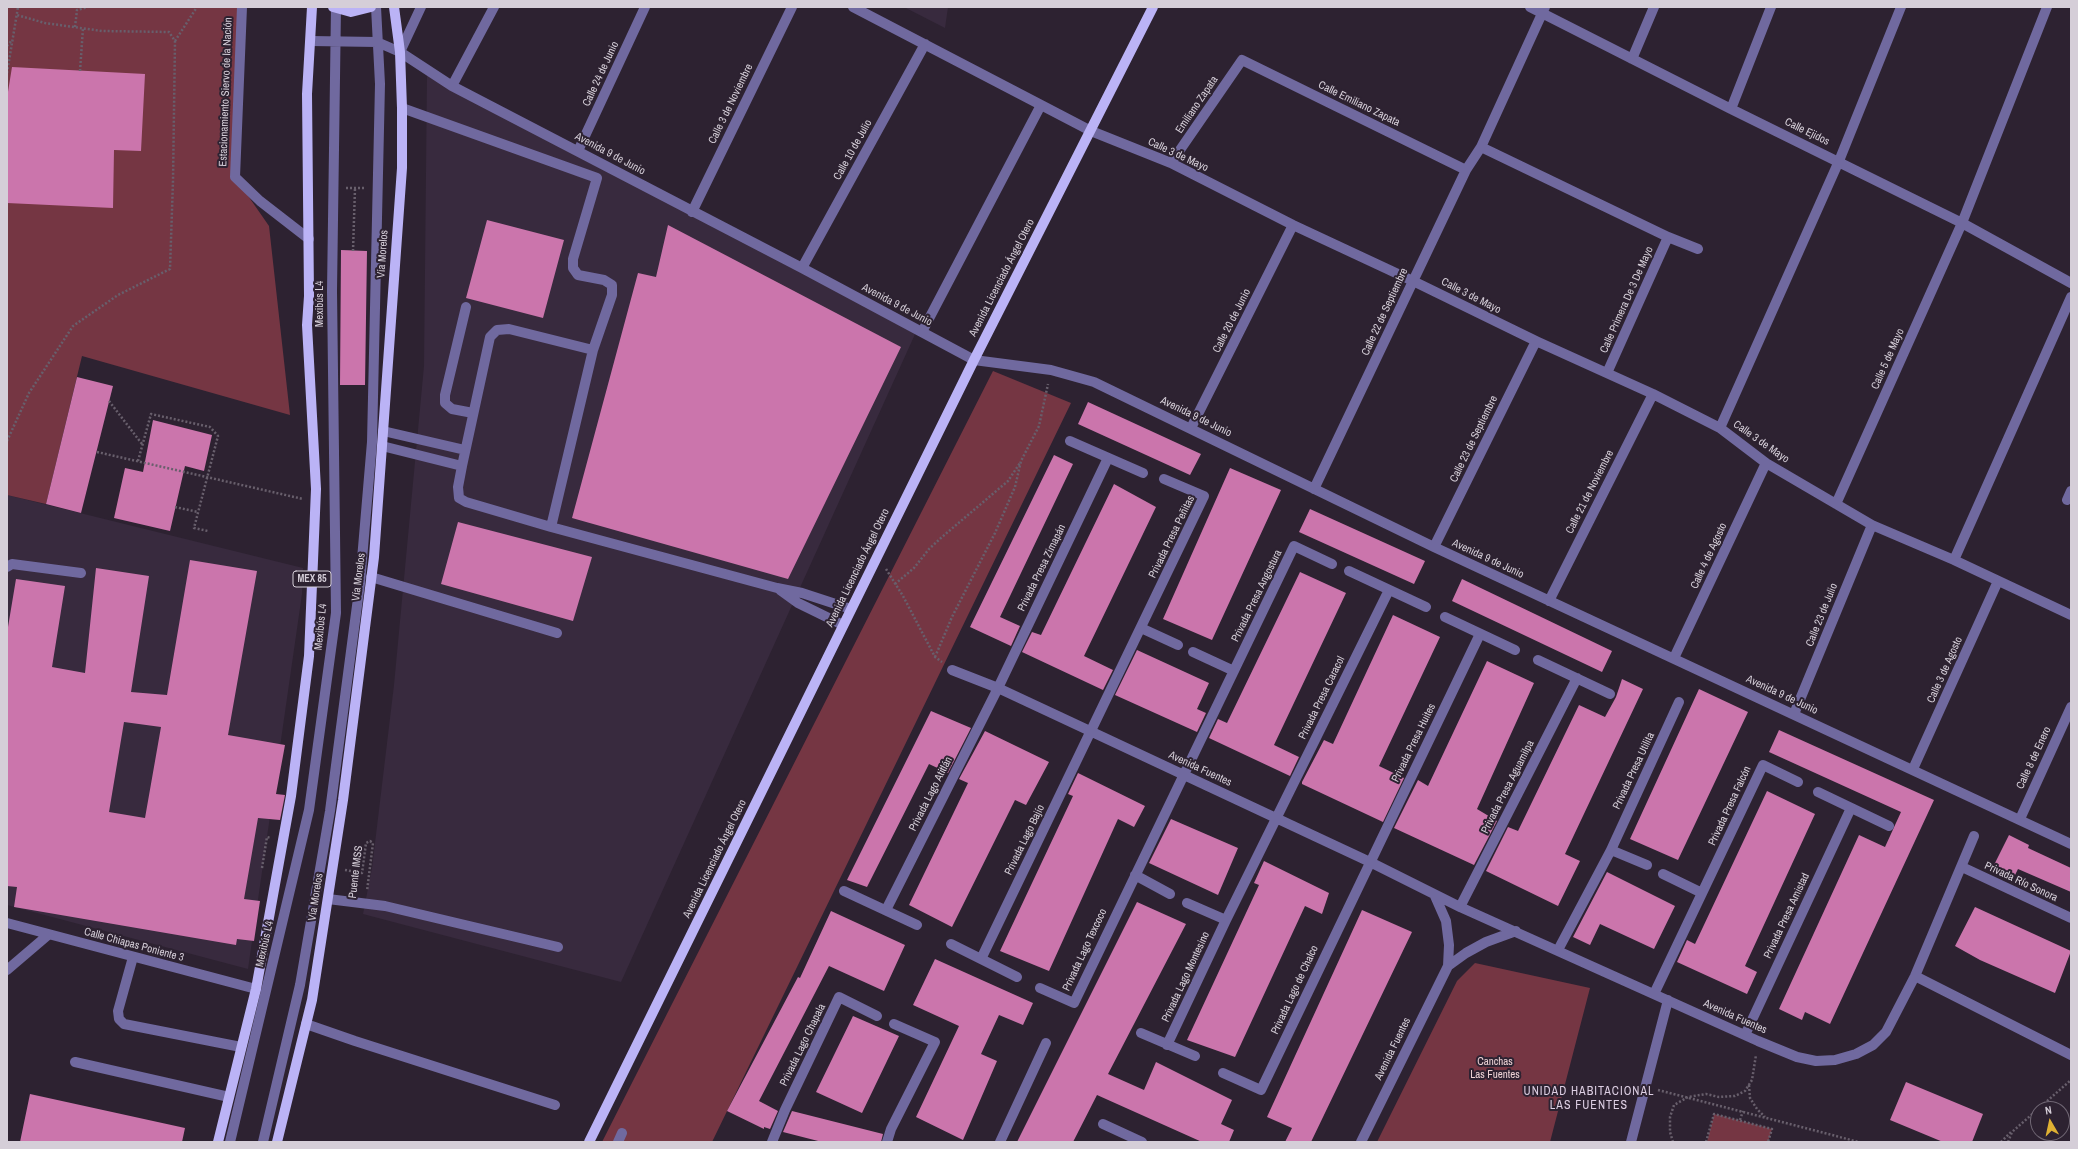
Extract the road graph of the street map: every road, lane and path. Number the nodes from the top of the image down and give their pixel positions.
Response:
1 (18, 7) edge
2 (75, 7) edge
3 (88, 7) edge
4 (197, 7) edge
5 (242, 7) edge
6 (312, 7) edge
7 (335, 7) edge
8 (371, 7) edge
9 (376, 7) edge
10 (394, 7) edge
11 (421, 7) edge
12 (494, 7) edge
13 (645, 7) edge
14 (792, 7) edge
15 (853, 7) edge
16 (1153, 7) edge
17 (1530, 7) edge
18 (1654, 7) edge
19 (1771, 7) edge
20 (1901, 7) edge
21 (2047, 7) edge
22 (77, 10) junction
23 (1544, 10) edge
24 (17, 15) junction
25 (75, 27) junction
26 (83, 28) junction
27 (13, 39) junction
28 (175, 41) junction
29 (311, 41) junction
30 (336, 42) junction
31 (376, 42) junction
32 (925, 44) junction
33 (7, 46) edge
34 (400, 52) junction
35 (1632, 59) junction
36 (1242, 60) joint
37 (80, 71) dead end
38 (7, 73) edge
39 (452, 86) junction
40 (1041, 105) junction
41 (402, 108) junction
42 (1731, 109) junction
43 (1091, 131) junction
44 (1481, 147) junction
45 (578, 151) junction
46 (1839, 161) junction
47 (1171, 163) junction
48 (1466, 170) junction
49 (333, 187) junction
50 (354, 188) junction
51 (377, 189) junction
52 (692, 212) junction
53 (1962, 223) junction
54 (1293, 225) junction
55 (1668, 237) junction
56 (309, 239) junction
57 (1698, 250) dead end
58 (353, 251) dead end
59 (802, 268) junction
60 (1414, 280) junction
61 (2071, 282) edge
62 (2071, 297) edge
63 (466, 307) dead end
64 (922, 332) junction
65 (1536, 342) junction
66 (593, 350) junction
67 (974, 360) junction
68 (1051, 370) junction
69 (1608, 373) junction
70 (1653, 394) junction
71 (109, 401) dead end
72 (473, 413) junction
73 (1191, 428) junction
74 (1720, 428) junction
75 (383, 432) junction
76 (7, 441) edge
77 (1070, 441) dead end
78 (142, 444) junction
79 (382, 446) junction
80 (465, 450) junction
81 (97, 452) dead end
82 (1108, 458) junction
83 (138, 461) junction
84 (1021, 461) junction
85 (1766, 463) junction
86 (462, 466) junction
87 (1143, 473) dead end
88 (207, 477) junction
89 (1164, 479) dead end
90 (1314, 489) junction
91 (315, 501) junction
92 (1836, 504) junction
93 (176, 508) dead end
94 (198, 512) junction
95 (1872, 525) junction
96 (551, 527) junction
97 (208, 531) dead end
98 (1434, 547) junction
99 (877, 556) junction
100 (1954, 560) junction
101 (1332, 564) dead end
102 (7, 567) edge
103 (1349, 571) dead end
104 (81, 573) dead end
105 (372, 577) junction
106 (1998, 581) junction
107 (896, 584) junction
108 (777, 588) junction
109 (1389, 590) junction
110 (1549, 601) junction
111 (1426, 607) dead end
112 (851, 609) junction
113 (2071, 616) edge
114 (1445, 617) dead end
115 (843, 625) junction
116 (1141, 628) junction
117 (557, 633) dead end
118 (1480, 634) junction
119 (1178, 645) dead end
120 (1516, 650) dead end
121 (1193, 652) dead end
122 (935, 657) junction
123 (1674, 658) junction
124 (1538, 660) dead end
125 (952, 670) joint
126 (1234, 672) junction
127 (1577, 678) junction
128 (998, 688) junction
129 (1610, 694) dead end
130 (1679, 702) dead end
131 (2071, 707) edge
132 (1794, 714) junction
133 (1090, 731) junction
134 (1913, 769) junction
135 (1184, 775) junction
136 (1798, 782) dead end
137 (1818, 792) dead end
138 (1851, 808) junction
139 (1276, 818) junction
140 (2020, 819) junction
141 (1889, 826) dead end
142 (1974, 836) dead end
143 (2071, 844) edge
144 (1611, 850) junction
145 (1370, 862) junction
146 (1647, 865) dead end
147 (1962, 867) junction
148 (362, 873) dead end
149 (1664, 874) dead end
150 (1134, 875) junction
151 (844, 890) dead end
152 (1702, 893) junction
153 (1170, 894) dead end
154 (1435, 896) junction
155 (328, 899) junction
156 (1187, 903) dead end
157 (365, 904) junction
158 (1460, 907) junction
159 (886, 910) junction
160 (2071, 918) edge
161 (1226, 920) junction
162 (7, 923) edge
163 (917, 924) dead end
164 (1516, 931) junction
165 (48, 934) junction
166 (951, 944) dead end
167 (558, 948) dead end
168 (1558, 950) junction
169 (133, 957) junction
170 (981, 959) junction
171 (1448, 966) junction
172 (7, 970) edge
173 (1915, 976) junction
174 (1017, 977) dead end
175 (1040, 988) dead end
176 (256, 989) junction
177 (1654, 994) junction
178 (1668, 1000) junction
179 (877, 1016) dead end
180 (306, 1024) junction
181 (894, 1024) dead end
182 (1141, 1033) dead end
183 (1745, 1035) junction
184 (1758, 1041) junction
185 (1046, 1043) dead end
186 (1167, 1045) junction
187 (241, 1047) junction
188 (2071, 1055) edge
189 (1195, 1056) dead end
190 (75, 1062) dead end
191 (1223, 1073) dead end
192 (2071, 1080) edge
193 (1749, 1084) junction
194 (1646, 1087) junction
195 (1688, 1096) junction
196 (229, 1097) junction
197 (2047, 1101) edge
198 (555, 1105) dead end
199 (1743, 1111) junction
200 (2030, 1116) edge
201 (1766, 1117) junction
202 (1740, 1120) junction
203 (1103, 1124) dead end
204 (2012, 1132) junction
205 (218, 1142) edge
206 (230, 1142) edge
207 (263, 1142) edge
208 (277, 1142) edge
209 (589, 1142) edge
210 (618, 1142) edge
211 (625, 1142) edge
212 (772, 1142) edge
213 (887, 1142) edge
214 (1000, 1142) edge
215 (1142, 1142) edge
216 (1361, 1142) edge
217 (1631, 1142) edge
218 (1673, 1142) edge
219 (1706, 1142) edge
220 (1768, 1142) edge
221 (1859, 1142) edge
222 (2001, 1142) edge
223 (2008, 1142) edge

1 - 24 path
2 - 22 path
3 - 22 path
4 - 28 path
5 - 56 street, Estacionamiento Siervo de la Nación
6 - 29 main road, MEX 85
7 - 8 main road
7 - 30 street, Mexibús L4
9 - 31 street
10 - 34 main road, Vía Morelos
11 - 34 street
12 - 39 street
13 - 45 street, Calle 24 de Junio
14 - 52 street, Calle 3 de Noviembre
15 - 32 street, Calle 3 de Mayo
16 - 43 main road, Avenida Licenciado Ángel Otero
17 - 23 street, Calle Ejidos
18 - 35 street
19 - 42 street
20 - 46 street
21 - 53 street, Calle 5 de Mayo
22 - 25 path
23 - 35 street, Calle Ejidos
23 - 44 street, Calle 22 de Septiembre
24 - 25 path
24 - 27 path
25 - 26 path
26 - 28 path
26 - 37 path
27 - 33 path
27 - 38 path
28 - 76 path
29 - 30 street, Avenida 9 de Junio
29 - 56 main road, MEX 85
30 - 31 street, Avenida 9 de Junio
30 - 49 street, Mexibús L4
31 - 34 street, Avenida 9 de Junio
31 - 51 street
32 - 40 street, Calle 3 de Mayo
32 - 59 street, Calle 10 de Julio
34 - 39 street, Avenida 9 de Junio
34 - 41 main road, Vía Morelos
35 - 42 street, Calle Ejidos
36 - 47 street, Emiliano Zapata
36 - 48 street, Calle Emiliano Zapata
39 - 45 street, Avenida 9 de Junio
40 - 43 street, Calle 3 de Mayo
40 - 64 street
41 - 66 street
41 - 75 main road, Vía Morelos
42 - 46 street, Calle Ejidos
43 - 47 street, Calle 3 de Mayo
43 - 67 main road, Avenida Licenciado Ángel Otero
44 - 48 street, Calle 22 de Septiembre
44 - 55 street
45 - 52 street, Avenida 9 de Junio
46 - 53 street, Calle Ejidos
46 - 74 street
47 - 54 street, Calle 3 de Mayo
48 - 60 street, Calle 22 de Septiembre
49 - 50 path
49 - 206 street, Mexibús L4
50 - 51 path
50 - 58 path
51 - 207 street
52 - 59 street, Avenida 9 de Junio
53 - 61 street, Calle Ejidos
53 - 92 street, Calle 5 de Mayo
54 - 60 street, Calle 3 de Mayo
54 - 73 street, Calle 20 de Junio
55 - 57 street
55 - 69 street, Calle Primera De 3 De Mayo
56 - 91 main road, MEX 85
59 - 64 street, Avenida 9 de Junio
60 - 65 street, Calle 3 de Mayo
60 - 90 street, Calle 22 de Septiembre
62 - 100 street
63 - 72 street
64 - 67 street, Avenida 9 de Junio
65 - 69 street, Calle 3 de Mayo
65 - 98 street, Calle 23 de Septiembre
66 - 72 street
66 - 96 street
67 - 68 street, Avenida 9 de Junio
67 - 99 main road, Avenida Licenciado Ángel Otero
68 - 73 street, Avenida 9 de Junio
68 - 84 path
69 - 70 street, Calle 3 de Mayo
70 - 74 street, Calle 3 de Mayo
70 - 110 street, Calle 21 de Noviembre
71 - 78 path
72 - 80 street
73 - 90 street, Avenida 9 de Junio
74 - 85 street, Calle 3 de Mayo
75 - 79 main road, Vía Morelos
75 - 80 street
77 - 82 street
78 - 83 path
78 - 88 path
79 - 86 street
79 - 105 main road, Vía Morelos
80 - 86 street
81 - 83 path
82 - 87 street
82 - 128 street, Privada Presa Zimapán
83 - 88 path
84 - 107 path
84 - 122 path
85 - 92 street, Calle 3 de Mayo
85 - 123 street, Calle 4 de Agosto
86 - 96 street
88 - 91 path
88 - 94 path
89 - 116 street, Privada Presa Peñitas
90 - 98 street, Avenida 9 de Junio
91 - 176 main road, MEX 85
92 - 95 street, Calle 3 de Mayo
93 - 94 path
94 - 97 path
95 - 100 street, Calle 3 de Mayo
95 - 132 street, Calle 23 de Julio
96 - 108 street
98 - 110 street, Avenida 9 de Junio
99 - 107 path
99 - 112 main road, Avenida Licenciado Ángel Otero
100 - 106 street, Calle 3 de Mayo
101 - 126 street, Privada Presa Angostura
102 - 104 street
103 - 109 street
105 - 117 street
105 - 155 main road, Vía Morelos
106 - 113 street, Calle 3 de Mayo
106 - 134 street, Calle 3 de Agosto
107 - 122 path
108 - 112 street
108 - 115 street
109 - 111 street
109 - 139 street, Privada Presa Caracol
110 - 123 street, Avenida 9 de Junio
112 - 115 main road, Avenida Licenciado Ángel Otero
114 - 118 street
115 - 209 main road, Avenida Licenciado Ángel Otero
116 - 119 street
116 - 133 street, Privada Presa Peñitas
118 - 120 street
118 - 145 street, Privada Presa Huites
121 - 126 street
122 - 125 path
123 - 132 street, Avenida 9 de Junio
124 - 127 street
125 - 128 street, Avenida Fuentes
126 - 135 street, Privada Presa Angostura
127 - 129 street
127 - 158 street, Privada Presa Aguamilpa
128 - 133 street, Avenida Fuentes
128 - 159 street, Privada Lago Atitlán
130 - 144 street, Privada Presa Utilita
131 - 140 street, Calle 8 de Enero
132 - 134 street, Avenida 9 de Junio
133 - 135 street, Avenida Fuentes
133 - 170 street, Privada Lago Bajío
134 - 140 street, Avenida 9 de Junio
135 - 139 street, Avenida Fuentes
135 - 150 street, Privada Lago Texcoco
136 - 152 street, Privada Presa Falcón
137 - 138 street
138 - 141 street
138 - 183 street, Privada Presa Amistad
139 - 145 street, Avenida Fuentes
139 - 161 street, Privada Lago Montesino
140 - 143 street, Avenida 9 de Junio
142 - 147 street, Avenida Fuentes
144 - 146 street
144 - 168 street, Privada Presa Utilita
145 - 154 street, Avenida Fuentes
145 - 191 street, Privada Lago de Chalco
147 - 160 street, Privada Río Sonora
147 - 173 street, Avenida Fuentes
148 - 157 path, Puente IMSS
149 - 152 street
150 - 153 street
150 - 175 street, Privada Lago Texcoco
151 - 159 street
152 - 177 street, Privada Presa Falcón
154 - 158 street, Avenida Fuentes
154 - 171 street, Avenida Fuentes
155 - 157 street, Puente IMSS
155 - 180 main road, Vía Morelos
156 - 161 street
157 - 167 street
158 - 164 street, Avenida Fuentes
159 - 163 street
161 - 186 street, Privada Lago Montesino
162 - 165 street, Calle Chiapas Poniente 3
164 - 168 street, Avenida Fuentes
164 - 171 street, Avenida Fuentes
165 - 169 street, Calle Chiapas Poniente 3
165 - 172 street
166 - 170 street
168 - 177 street, Avenida Fuentes
169 - 176 street, Calle Chiapas Poniente 3
169 - 187 street
170 - 174 street
171 - 216 street, Avenida Fuentes
173 - 184 street, Avenida Fuentes
173 - 188 street
176 - 187 main road, MEX 85
177 - 178 street, Avenida Fuentes
178 - 183 street, Avenida Fuentes
178 - 194 street
179 - 212 street, Privada Lago Chapala
180 - 198 street
180 - 208 main road, Vía Morelos
181 - 213 street
182 - 186 street
183 - 184 street, Avenida Fuentes
184 - 193 path
185 - 214 street
186 - 189 street
187 - 196 main road, MEX 85
190 - 196 street
192 - 197 path
193 - 195 path
193 - 201 path
194 - 195 path
194 - 217 street
195 - 199 path
195 - 218 path
196 - 205 main road, MEX 85
199 - 201 path
199 - 202 path
200 - 204 path
201 - 221 path
202 - 219 path
202 - 220 path
203 - 215 street
204 - 222 path
204 - 223 path
210 - 211 street

